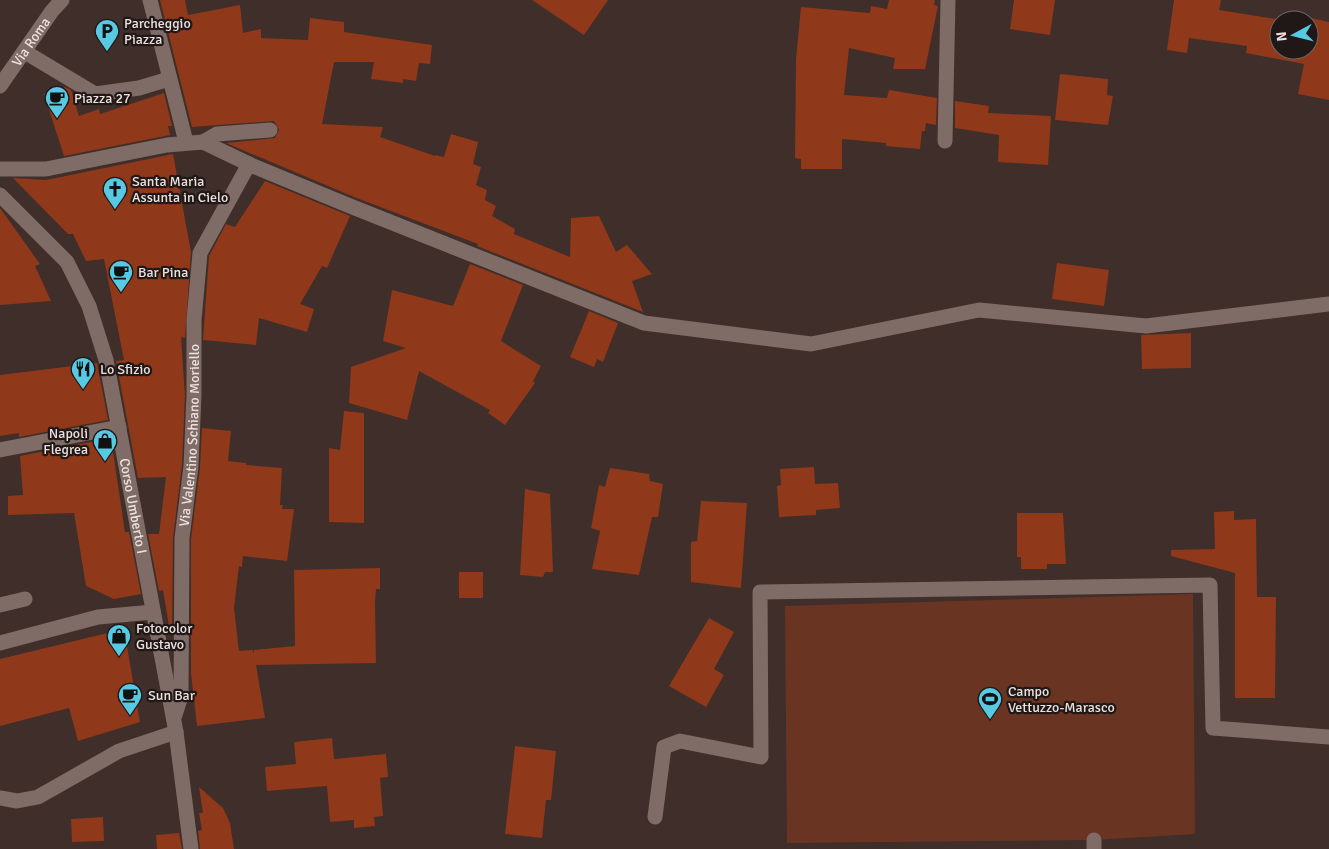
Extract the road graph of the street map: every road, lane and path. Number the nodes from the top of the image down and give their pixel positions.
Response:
1 (62, 0) edge
2 (150, 0) edge
3 (948, 0) edge
4 (25, 52) junction
5 (169, 79) junction
6 (0, 86) edge
7 (270, 130) dead end
8 (945, 141) dead end
9 (186, 142) junction
10 (203, 142) junction
11 (250, 164) junction
12 (0, 169) edge
13 (0, 195) edge
14 (1329, 304) edge
15 (119, 427) junction
16 (0, 450) edge
17 (25, 599) dead end
18 (0, 605) edge
19 (153, 612) junction
20 (0, 643) edge
21 (175, 725) junction
22 (1329, 737) edge
23 (0, 798) edge
24 (655, 817) dead end
25 (191, 849) edge

1 - 4 street, Via Roma
2 - 5 street
3 - 8 street
4 - 5 street
4 - 6 street, Via Roma
5 - 9 street
7 - 10 street
9 - 10 street
9 - 12 street
10 - 11 street
11 - 14 street
11 - 21 street, Via Valentino Schiano Moriello
13 - 15 street, Corso Umberto I
15 - 16 street
15 - 19 street, Corso Umberto I
17 - 18 street
19 - 20 street
19 - 21 street, Corso Umberto I
21 - 23 street
21 - 25 street, Corso Umberto I
22 - 24 street

